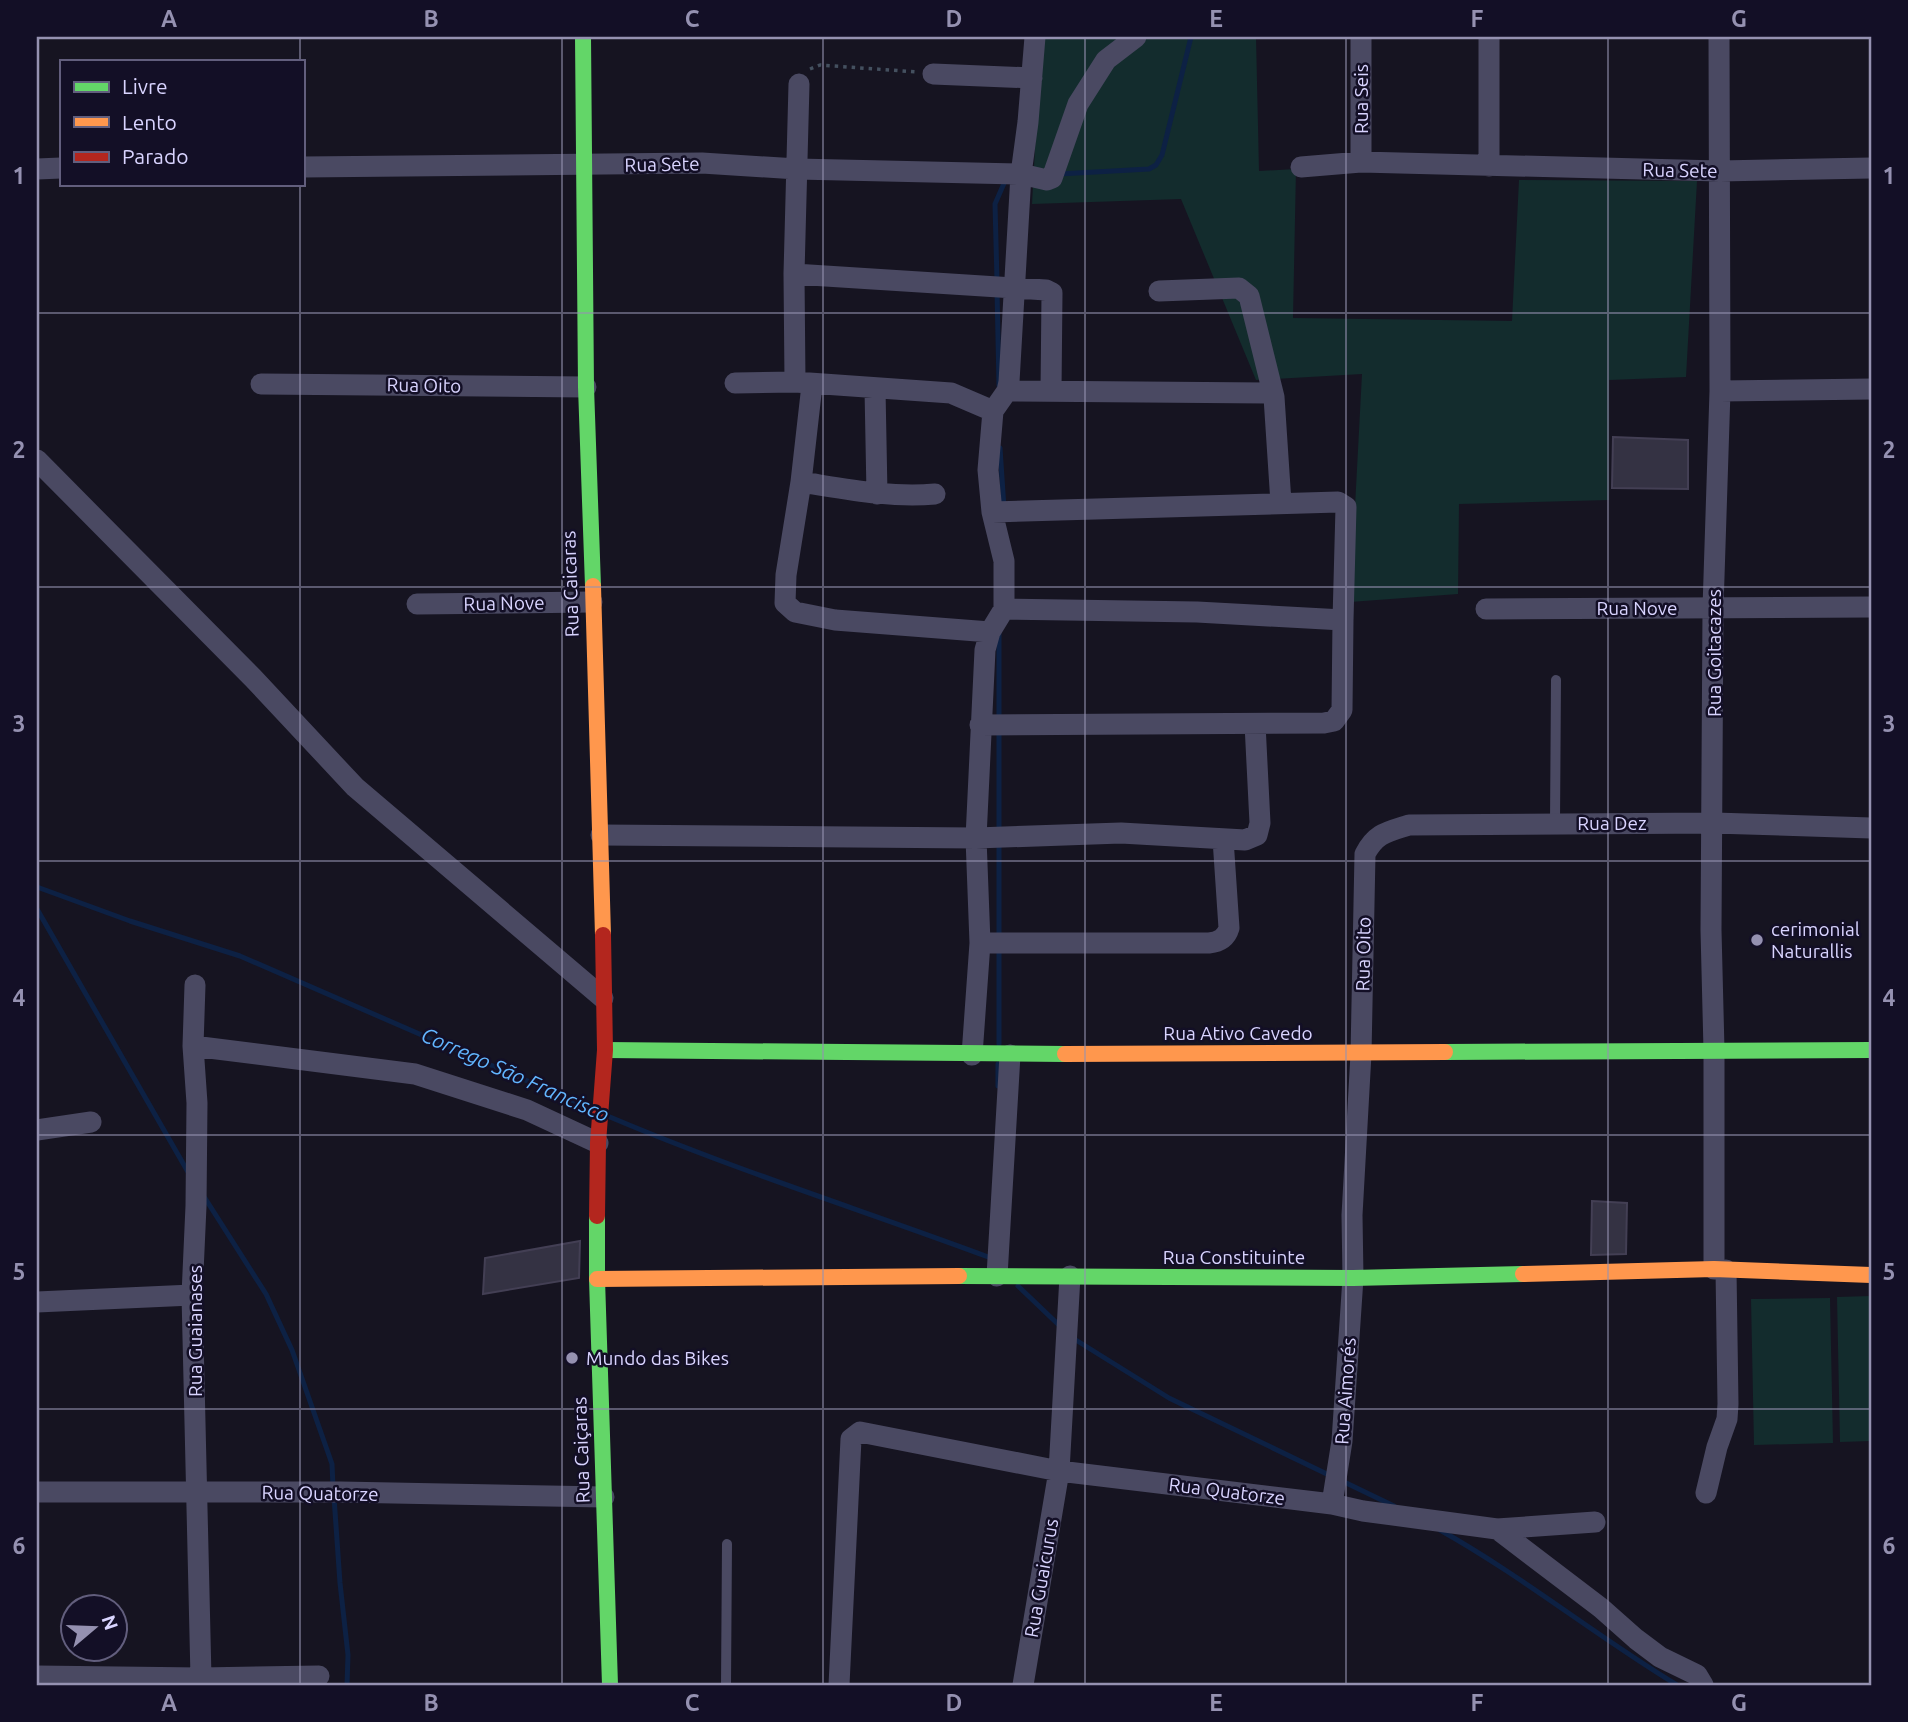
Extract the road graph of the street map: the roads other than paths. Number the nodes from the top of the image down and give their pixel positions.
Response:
1 (583, 37) edge
2 (1034, 37) edge
3 (1136, 37) edge
4 (1361, 37) edge
5 (1489, 37) edge
6 (1719, 37) edge
7 (933, 74) road end
8 (1032, 78) junction
9 (799, 84) road end
10 (1361, 162) junction
11 (585, 165) junction
12 (1489, 166) junction
13 (304, 167) edge
14 (1301, 167) dead end
15 (1871, 168) edge
16 (37, 169) edge
17 (60, 169) edge
18 (797, 169) junction
19 (1720, 171) junction
20 (1021, 174) junction
21 (794, 274) junction
22 (1015, 288) junction
23 (1159, 291) dead end
24 (735, 383) dead end
25 (804, 383) junction
26 (261, 384) dead end
27 (586, 387) junction
28 (875, 389) junction
29 (1871, 390) edge
30 (1007, 391) junction
31 (1051, 391) junction
32 (1720, 391) junction
33 (1274, 397) junction
34 (993, 411) junction
35 (37, 460) edge
36 (801, 482) junction
37 (877, 494) junction
38 (935, 494) dead end
39 (1281, 503) junction
40 (992, 512) junction
41 (592, 602) junction
42 (417, 604) dead end
43 (1871, 607) edge
44 (1713, 608) junction
45 (1004, 609) junction
46 (1486, 609) dead end
47 (1343, 620) junction
48 (990, 632) junction
49 (1556, 680) dead end
50 (1255, 724) junction
51 (980, 725) junction
52 (1555, 823) junction
53 (1714, 823) junction
54 (1871, 828) edge
55 (601, 835) junction
56 (976, 838) junction
57 (1223, 839) junction
58 (1365, 854) joint
59 (980, 943) junction
60 (195, 985) dead end
61 (603, 998) junction
62 (193, 1046) junction
63 (605, 1050) junction
64 (1714, 1050) junction
65 (1871, 1050) edge
66 (1361, 1054) junction
67 (972, 1055) junction
68 (1010, 1055) junction
69 (91, 1122) dead end
70 (37, 1130) edge
71 (598, 1136) junction
72 (999, 1268) junction
73 (1720, 1270) junction
74 (1871, 1275) edge
75 (1070, 1276) junction
76 (1353, 1278) junction
77 (597, 1279) junction
78 (192, 1295) junction
79 (37, 1302) edge
80 (1059, 1471) junction
81 (37, 1492) edge
82 (197, 1492) junction
83 (1706, 1493) dead end
84 (1334, 1495) junction
85 (604, 1497) junction
86 (1595, 1522) dead end
87 (1497, 1529) junction
88 (727, 1544) dead end
89 (37, 1676) edge
90 (319, 1676) dead end
91 (201, 1678) junction
92 (610, 1685) edge
93 (726, 1685) edge
94 (839, 1685) edge
95 (1023, 1685) edge
96 (1703, 1685) edge

1 - 11 street, Rua Caicaras
2 - 8 street
3 - 20 street, Rua Sete
4 - 10 street, Rua Seis
5 - 12 street
6 - 19 street, Rua Goitacazes
7 - 8 street
8 - 20 street
9 - 18 street
10 - 12 street, Rua Sete
10 - 14 street, Rua Sete
11 - 13 street, Rua Sete
11 - 18 street, Rua Sete
11 - 27 street, Rua Caicaras
12 - 19 street, Rua Sete
15 - 19 street, Rua Sete
16 - 17 street
18 - 20 street, Rua Sete
18 - 21 street
19 - 32 street, Rua Goitacazes
20 - 22 street
21 - 22 street
21 - 25 street
22 - 30 street
22 - 31 street
23 - 33 street
24 - 25 street
25 - 28 street
25 - 36 street
26 - 27 street, Rua Oito
27 - 41 street, Rua Caicaras
28 - 34 street
28 - 37 street
29 - 32 street
30 - 31 street
30 - 34 street
31 - 33 street
32 - 44 street, Rua Goitacazes
33 - 39 street
34 - 40 street
35 - 61 street
36 - 37 street
36 - 48 street
37 - 38 street
39 - 40 street
39 - 47 street
40 - 45 street
41 - 42 street, Rua Nove
41 - 55 street, Rua Caicaras
43 - 44 street, Rua Nove
44 - 46 street, Rua Nove
44 - 53 street, Rua Goitacazes
45 - 47 street
45 - 48 street
47 - 50 street
48 - 51 street
49 - 52 lane
50 - 51 street
50 - 57 street
51 - 56 street
52 - 53 street, Rua Dez
52 - 58 street, Rua Dez
53 - 54 street, Rua Dez
53 - 64 street, Rua Goitacazes
55 - 56 street
55 - 61 street, Rua Caicaras
56 - 57 street
56 - 59 street
57 - 59 street
58 - 66 street, Rua Oito
59 - 67 street
60 - 62 street, Rua Guaianases
61 - 63 street, Rua Caicaras
62 - 71 street
62 - 78 street, Rua Guaianases
63 - 67 street, Rua Ativo Cavedo
63 - 71 street, Rua Caicaras
64 - 65 street, Rua Ativo Cavedo
64 - 66 street, Rua Ativo Cavedo
64 - 73 street, Rua Goitacazes
66 - 68 street, Rua Ativo Cavedo
66 - 76 street, Rua Oito
67 - 68 street, Rua Ativo Cavedo
68 - 72 street
69 - 70 street
71 - 77 street, Rua Caiçaras
72 - 75 street, Rua Constituinte
72 - 77 street, Rua Constituinte
73 - 74 street, Rua Constituinte
73 - 76 street, Rua Constituinte
73 - 83 street, Rua Goitacazes
75 - 76 street, Rua Constituinte
75 - 80 street, Rua Guaicurus
76 - 84 street, Rua Aimorés
77 - 85 street, Rua Caiçaras
78 - 79 street
78 - 82 street, Rua Guaianases
80 - 84 street, Rua Quatorze
80 - 94 street, Rua Quatorze
80 - 95 street, Rua Guaicurus
81 - 82 street, Rua Quatorze
82 - 85 street, Rua Quatorze
82 - 91 street, Rua Guaianases
84 - 87 street, Rua Quatorze
85 - 92 street, Rua Caiçaras
86 - 87 street, Rua Quatorze
87 - 96 street
88 - 93 lane
89 - 91 street
90 - 91 street

